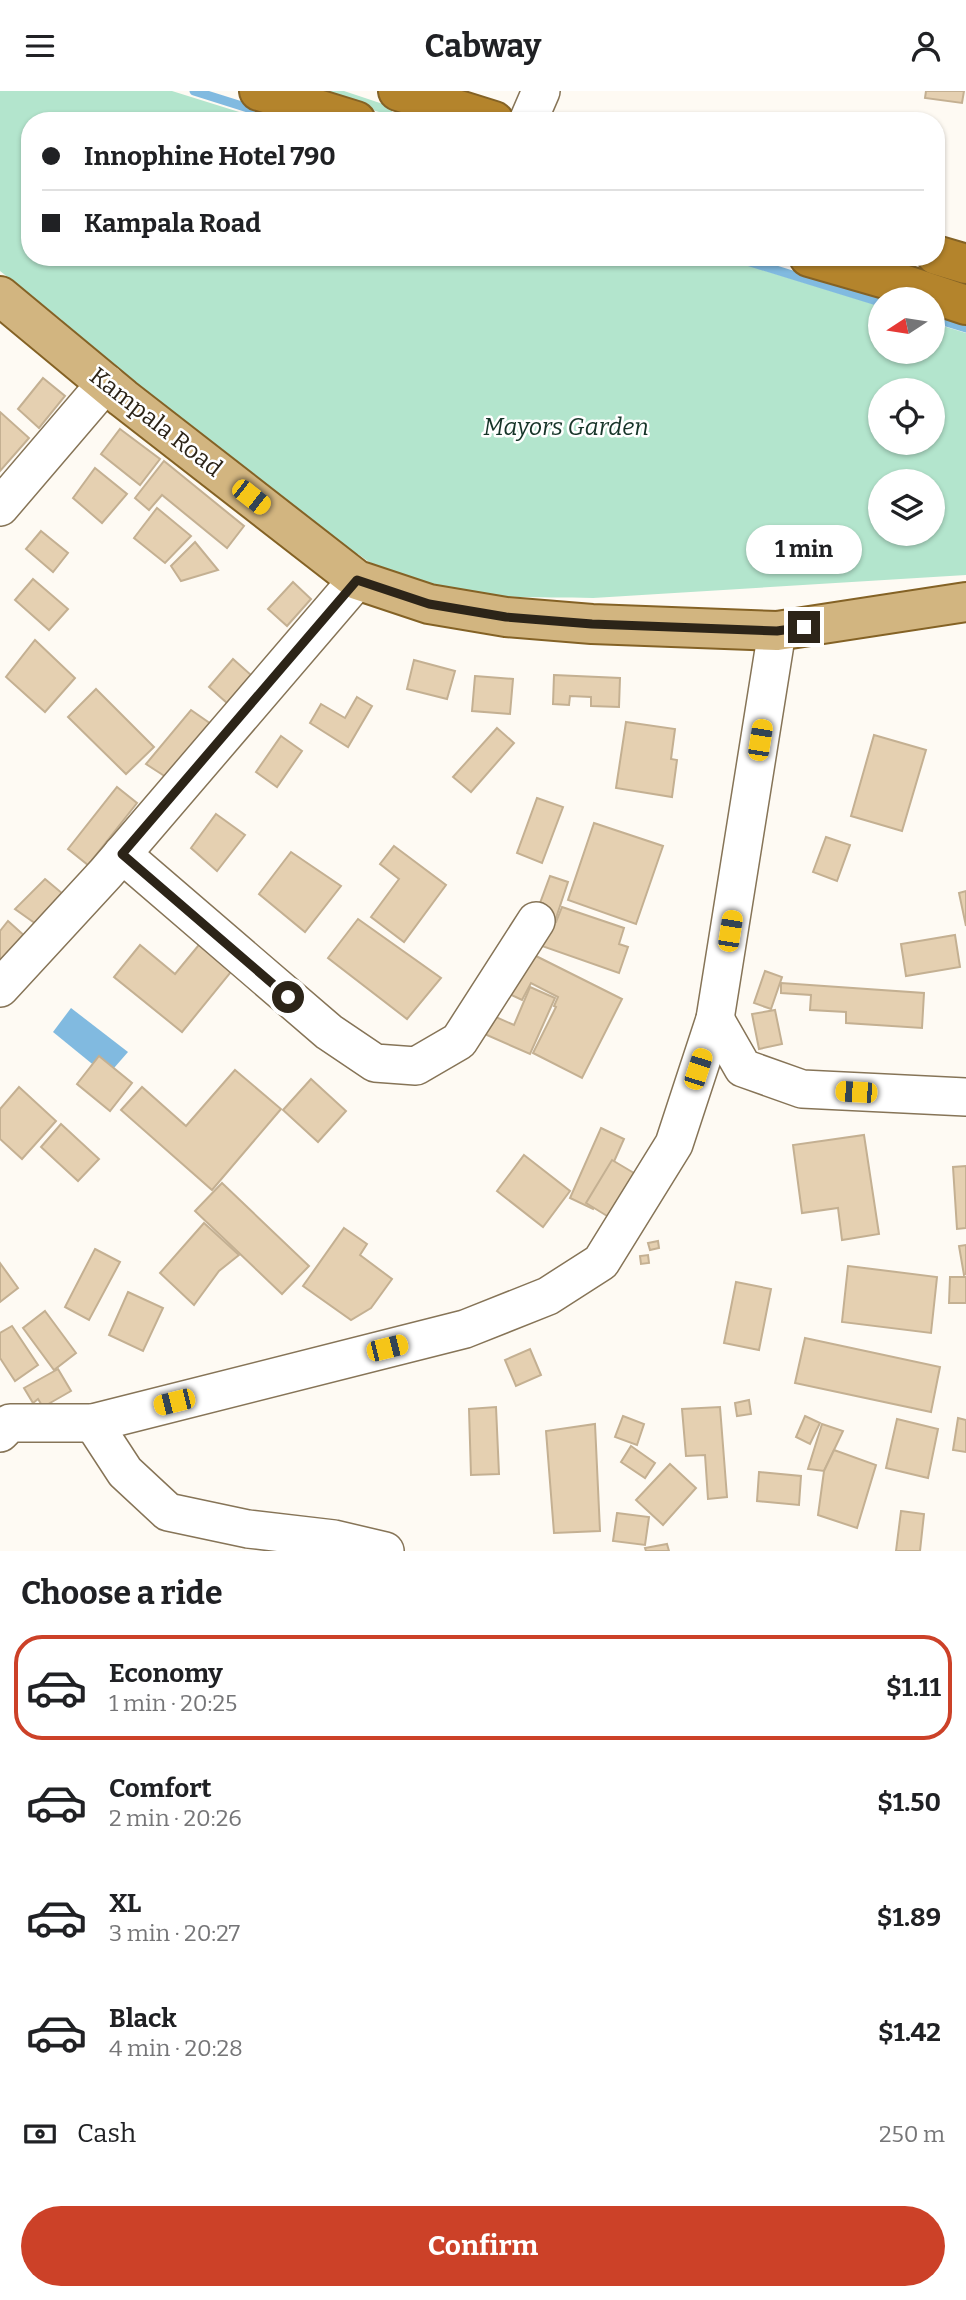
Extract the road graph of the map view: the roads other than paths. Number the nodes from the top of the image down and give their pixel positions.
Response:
1 (259, 91) edge
2 (398, 91) edge
3 (541, 91) edge
4 (327, 112) edge
5 (465, 112) edge
6 (532, 112) edge
7 (945, 258) edge
8 (966, 264) edge
9 (840, 266) edge
10 (0, 296) edge
11 (966, 305) edge
12 (106, 383) junction
13 (0, 507) edge
14 (357, 580) junction
15 (966, 602) edge
16 (777, 631) junction
17 (122, 854) junction
18 (536, 921) dead end
19 (0, 988) edge
20 (715, 1019) junction
21 (966, 1097) edge
22 (3, 1422) edge
23 (93, 1423) junction
24 (385, 1551) edge

1 - 4 highway
2 - 5 highway
3 - 6 street
7 - 8 highway
9 - 11 highway
10 - 12 main road, Kampala Road
12 - 13 street
12 - 14 main road, Kampala Road
14 - 16 main road, Kampala Road
14 - 17 street
15 - 16 main road, Kampala Road
16 - 20 street
17 - 18 street
17 - 19 street
20 - 21 street
20 - 23 street
22 - 23 street
23 - 24 street

